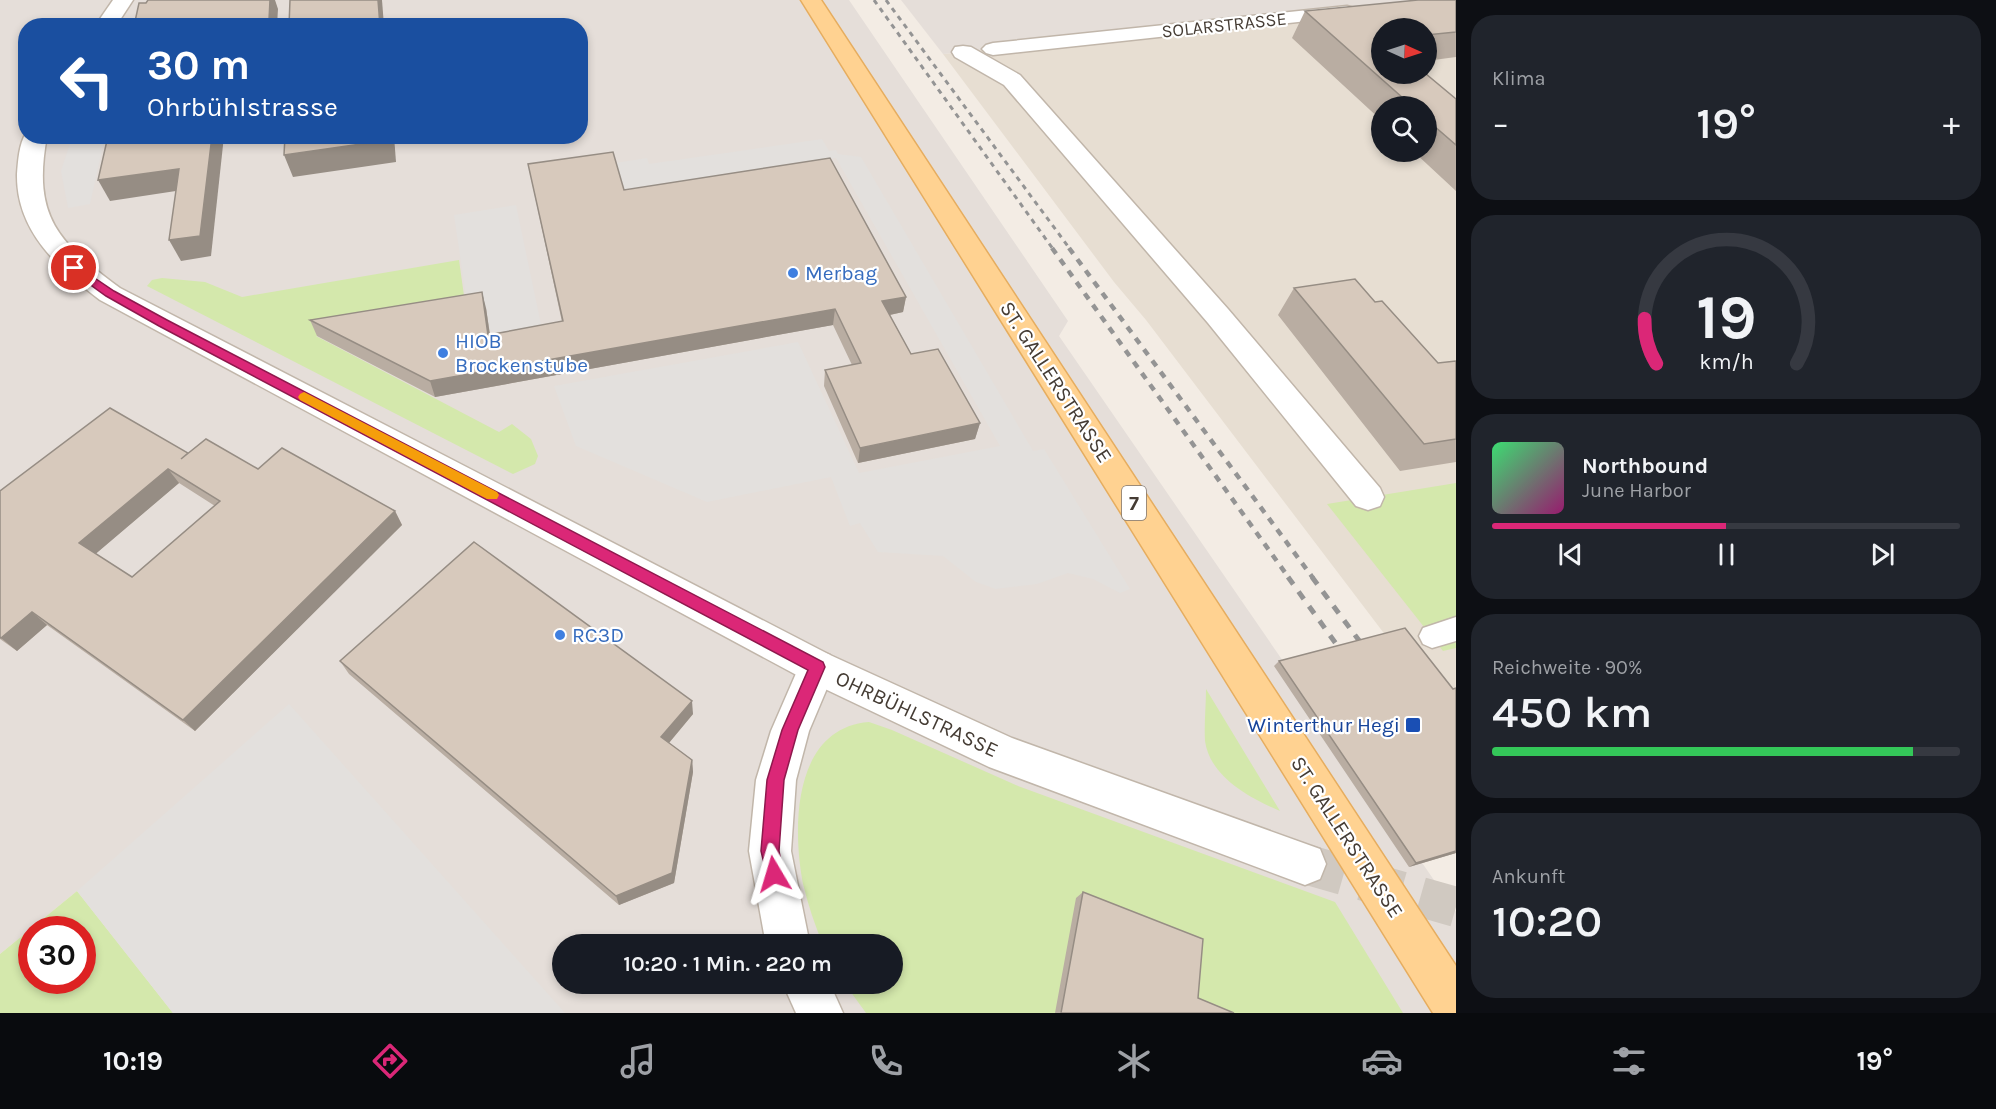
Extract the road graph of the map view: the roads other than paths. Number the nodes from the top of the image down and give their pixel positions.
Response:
1 (123, 0) edge
2 (811, 0) edge
3 (1366, 10) edge
4 (111, 18) edge
5 (963, 52) dead end
6 (997, 61) junction
7 (34, 144) edge
8 (1368, 497) dead end
9 (818, 667) junction
10 (1305, 864) tunnel mouth
11 (786, 934) edge
12 (811, 994) edge
13 (1456, 1007) edge
14 (820, 1013) edge

1 - 4 street
2 - 13 main road, ST. GALLERSTRASSE / 7
3 - 6 street, SOLARSTRASSE
5 - 6 street
6 - 8 street
7 - 9 street, OHRBÜHLSTRASSE
9 - 10 street, OHRBÜHLSTRASSE
9 - 11 street
12 - 14 street

